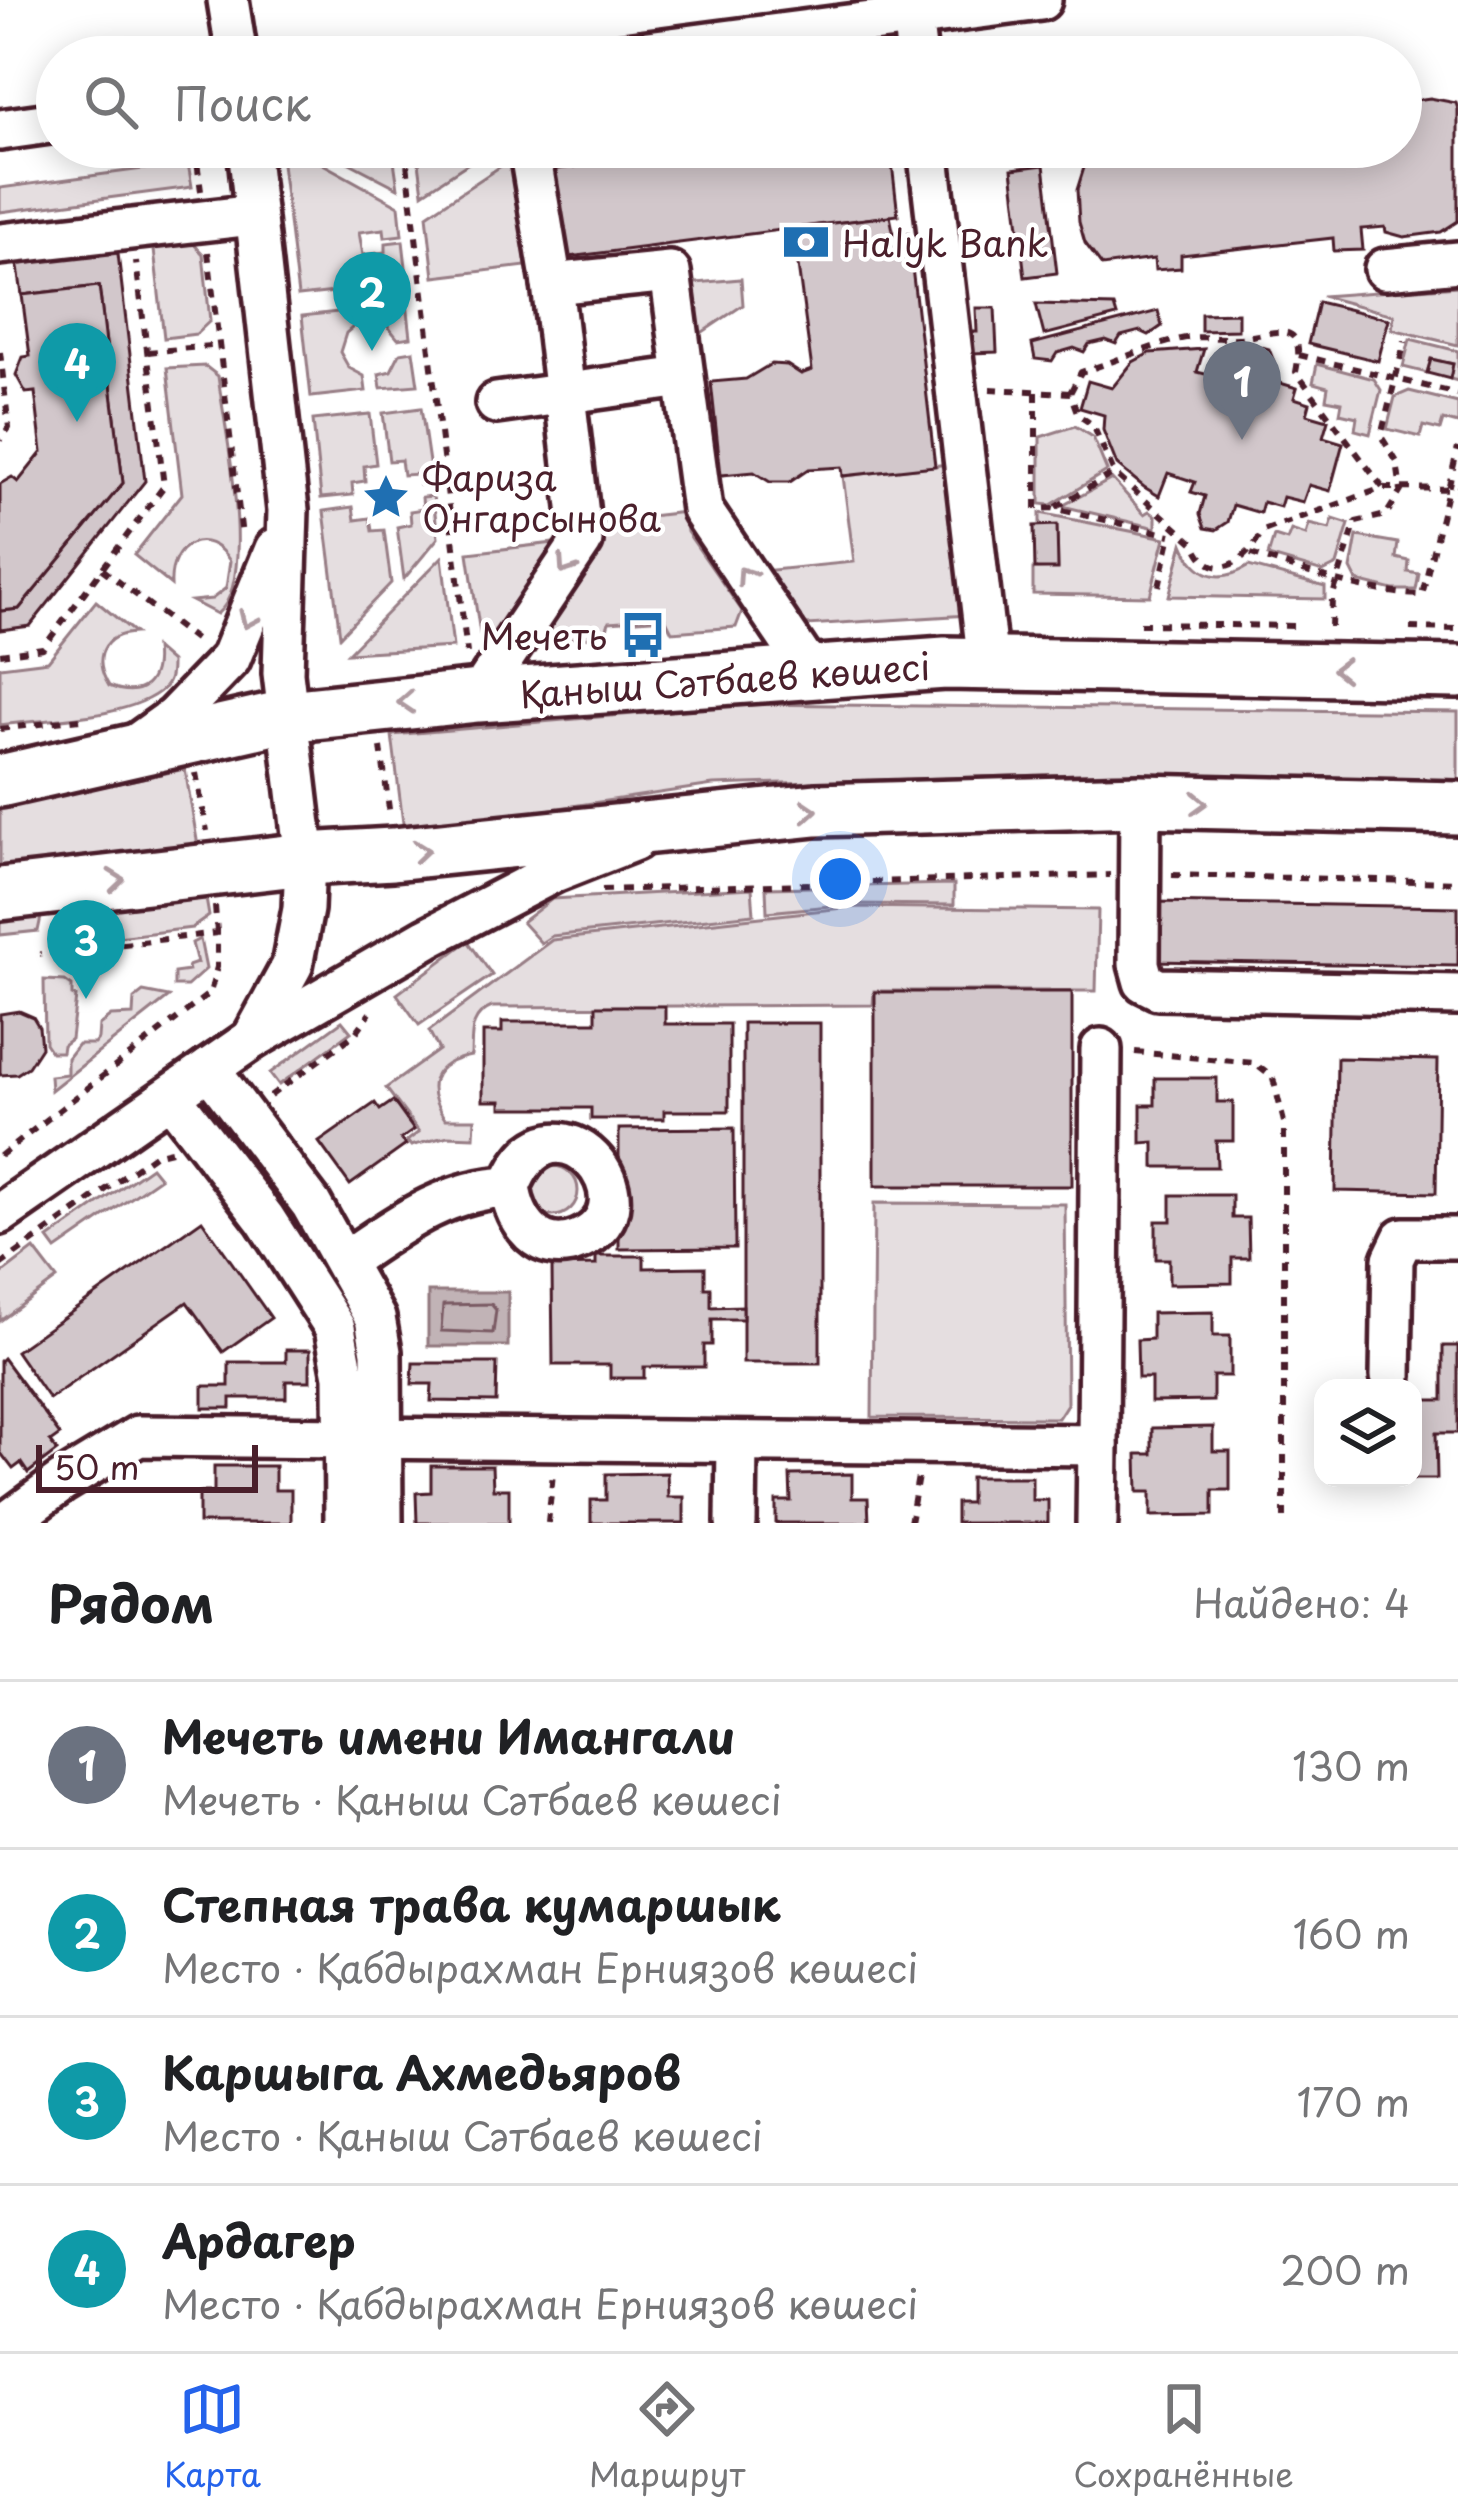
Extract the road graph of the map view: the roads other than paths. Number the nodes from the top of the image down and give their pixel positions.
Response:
1 (228, 0) edge
2 (1041, 0) edge
3 (913, 17) junction
4 (234, 36) edge
5 (765, 36) edge
6 (915, 36) edge
7 (36, 125) edge
8 (0, 130) edge
9 (250, 168) edge
10 (533, 168) edge
11 (930, 168) edge
12 (254, 215) junction
13 (0, 244) edge
14 (1458, 262) edge
15 (1385, 269) dead end
16 (552, 284) junction
17 (683, 377) junction
18 (565, 394) junction
19 (496, 403) dead end
20 (288, 510) junction
21 (988, 664) junction
22 (811, 672) junction
23 (1458, 672) edge
24 (473, 676) junction
25 (286, 716) junction
26 (124, 753) junction
27 (0, 781) edge
28 (1140, 801) junction
29 (1458, 808) edge
30 (675, 824) junction
31 (304, 859) junction
32 (0, 894) edge
33 (1458, 995) edge
34 (252, 1039) junction
35 (1101, 1049) road end
36 (209, 1069) junction
37 (171, 1097) junction
38 (510, 1187) dead end
39 (0, 1214) edge
40 (1458, 1238) edge
41 (345, 1261) junction
42 (1390, 1376) dead end
43 (362, 1436) junction
44 (737, 1442) junction
45 (1098, 1445) junction
46 (5, 1523) edge
47 (345, 1523) edge
48 (382, 1523) edge
49 (736, 1523) edge
50 (1097, 1523) edge

1 - 4 street
2 - 3 street
3 - 5 street
3 - 6 street
7 - 8 street
9 - 12 street
10 - 16 street
11 - 21 street
12 - 13 street
12 - 20 street
14 - 15 street
16 - 17 street
16 - 18 street
17 - 18 street
22 -> 17 street
18 - 19 street
18 -> 24 street
20 - 25 street
20 -> 26 street
21 - 22 main road, Қаныш Сәтбаев көшесі
23 -> 21 main road, Қаныш Сәтбаев көшесі
22 - 24 main road, Қаныш Сәтбаев көшесі
24 -> 25 main road, Қаныш Сәтбаев көшесі
25 - 26 main road, Қаныш Сәтбаев көшесі
25 - 31 street
26 - 27 main road, Қаныш Сәтбаев көшесі
28 -> 29 main road
30 -> 28 main road
28 - 33 street
31 -> 30 main road
30 - 34 street
32 -> 31 main road
31 - 34 street
34 - 36 street
35 - 45 street
36 - 37 street
36 - 41 street
37 - 39 street
37 - 43 street
38 - 41 street
40 - 42 street
41 - 43 street
43 - 44 street
43 - 46 street
43 - 47 street
43 - 48 street
44 - 45 street
44 - 49 street
45 - 50 street

